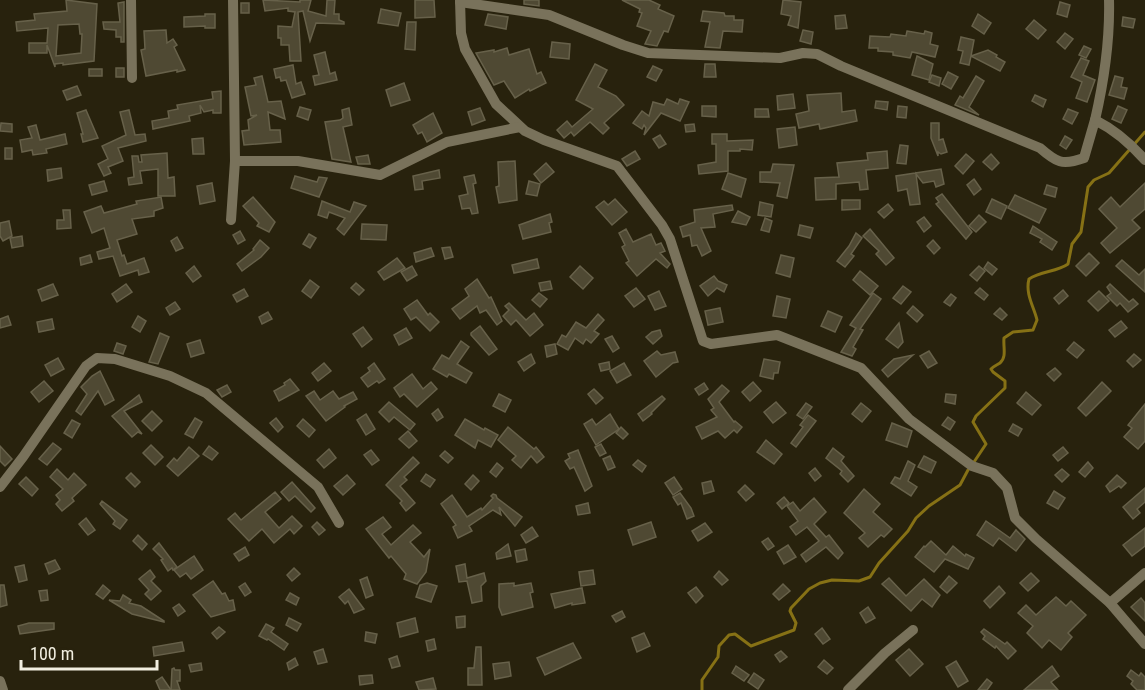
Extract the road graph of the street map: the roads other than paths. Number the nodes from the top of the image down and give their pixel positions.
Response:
1 (131, 0) edge
2 (233, 0) edge
3 (1109, 0) edge
4 (460, 1) edge
5 (132, 78) dead end
6 (1095, 120) junction
7 (520, 128) junction
8 (1142, 157) edge
9 (235, 161) junction
10 (231, 220) dead end
11 (0, 486) edge
12 (339, 523) dead end
13 (1145, 573) edge
14 (1110, 603) junction
15 (913, 630) dead end
16 (1145, 644) edge
17 (0, 681) edge
18 (3, 690) edge
19 (848, 690) edge

1 - 5 street
2 - 9 street
3 - 6 street
4 - 6 street
4 - 7 street
6 - 8 street
7 - 9 street
7 - 14 street
9 - 10 street
11 - 12 street
13 - 14 street
14 - 16 street
15 - 19 street
17 - 18 street

